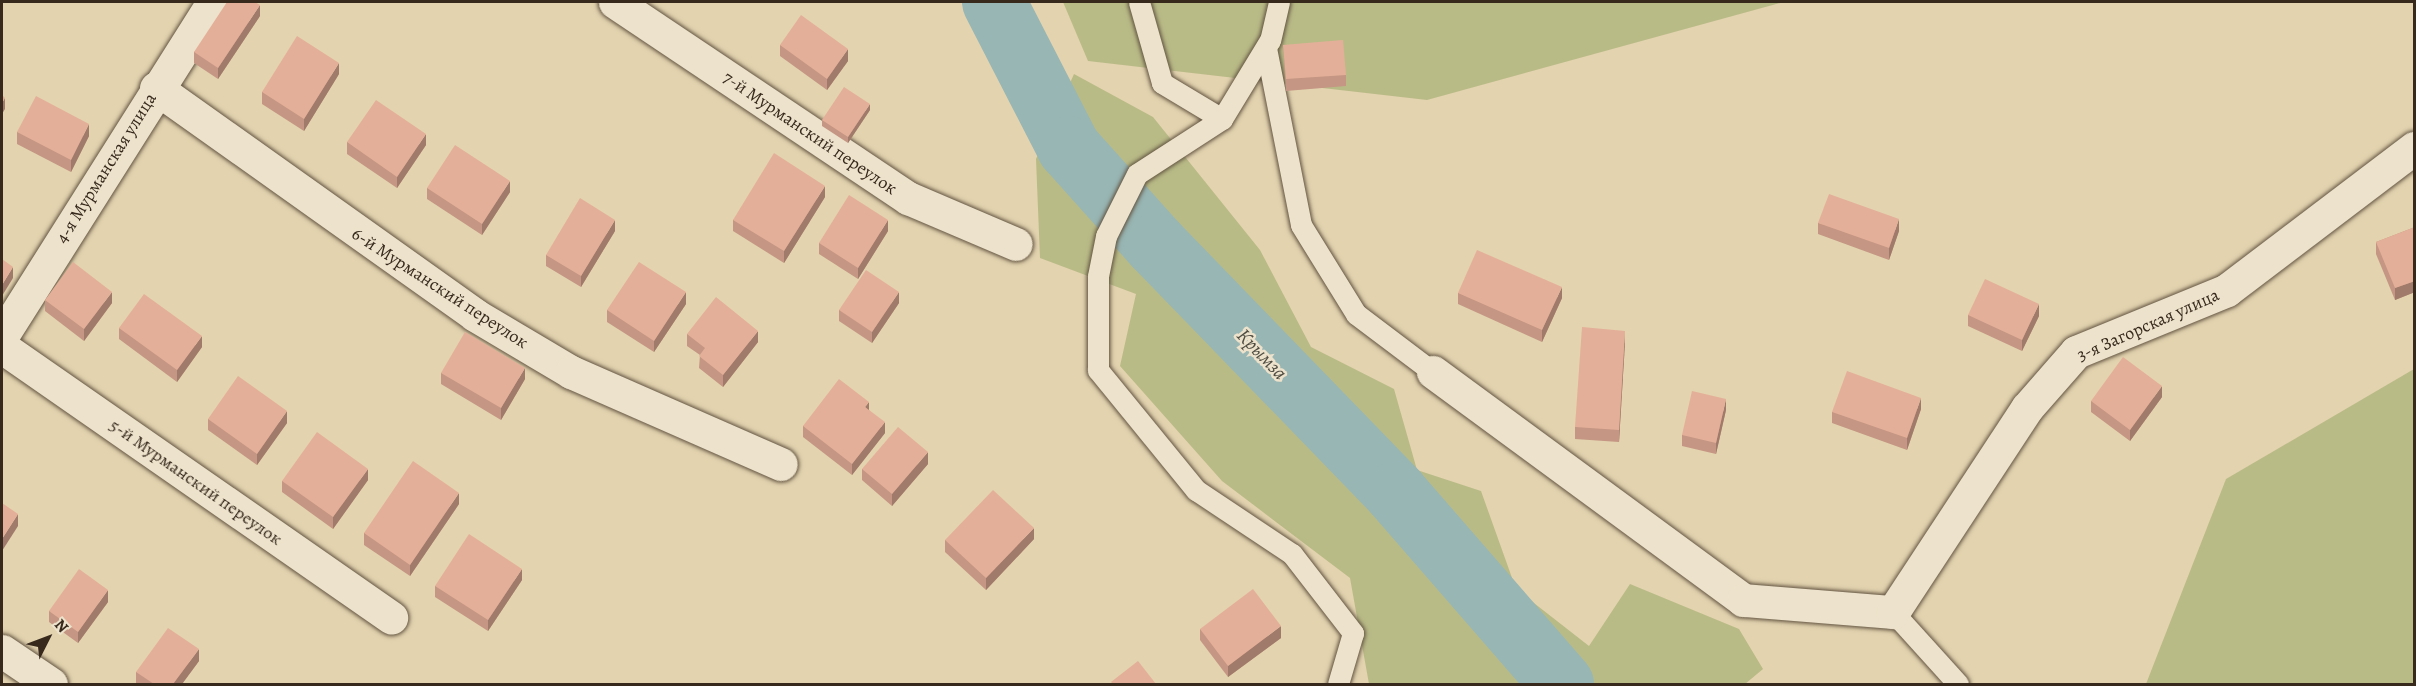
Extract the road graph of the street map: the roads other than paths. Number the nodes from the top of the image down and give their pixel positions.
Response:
1 (213, 2) edge
2 (615, 2) edge
3 (1139, 2) edge
4 (1279, 2) edge
5 (1266, 48) junction
6 (156, 88) junction
7 (1222, 119) junction
8 (2415, 148) edge
9 (1016, 243) dead end
10 (2, 336) edge
11 (2, 347) edge
12 (1433, 372) joint
13 (781, 464) dead end
14 (1893, 612) junction
15 (391, 617) dead end
16 (2, 651) edge
17 (51, 684) edge
18 (1338, 684) edge
19 (1958, 684) edge

1 - 6 street, 4-я Мурманская улица
2 - 9 street, 7-й Мурманский переулок
3 - 7 lane
4 - 5 lane
5 - 7 lane
5 - 12 lane
6 - 10 street, 4-я Мурманская улица
6 - 13 street, 6-й Мурманский переулок
7 - 18 lane
8 - 14 street, 3-я Загорская улица
11 - 15 street, 5-й Мурманский переулок
12 - 14 street
14 - 19 lane
16 - 17 street

